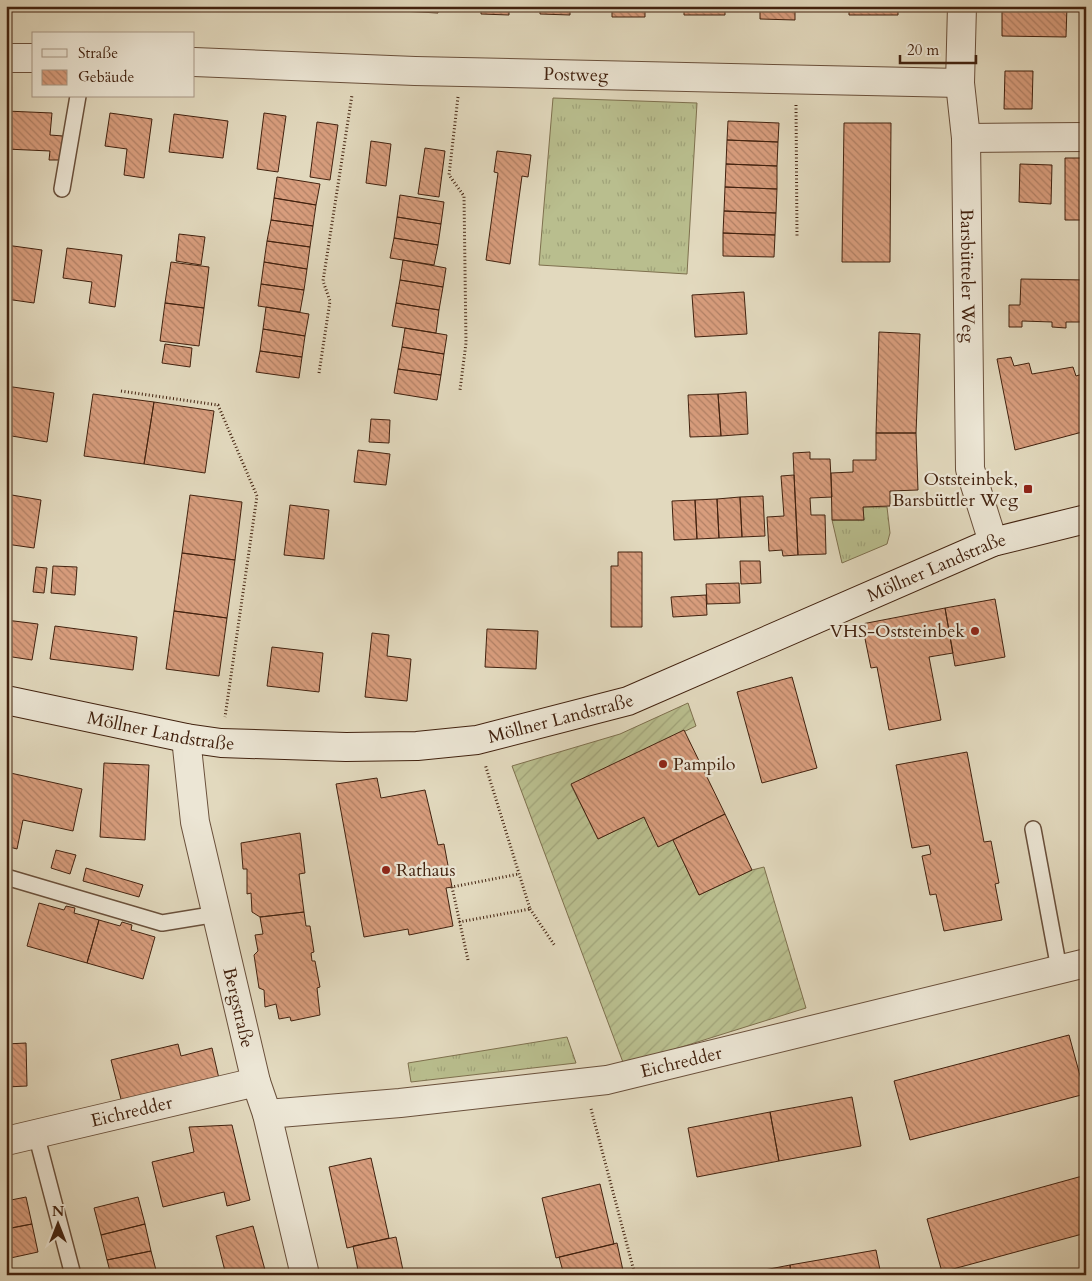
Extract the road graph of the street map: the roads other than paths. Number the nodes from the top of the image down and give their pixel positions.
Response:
1 (962, 6) edge
2 (6, 58) edge
3 (32, 58) edge
4 (195, 62) edge
5 (960, 83) junction
6 (78, 98) edge
7 (1086, 137) edge
8 (966, 138) junction
9 (62, 189) dead end
10 (1086, 519) edge
11 (993, 542) junction
12 (6, 700) edge
13 (186, 738) junction
14 (1034, 829) dead end
15 (6, 877) edge
16 (217, 914) junction
17 (1086, 963) edge
18 (1059, 969) junction
19 (256, 1082) junction
20 (267, 1114) junction
21 (36, 1134) junction
22 (6, 1141) edge
23 (73, 1275) edge
24 (305, 1275) edge

1 - 5 street, Barsbütteler Weg
2 - 3 street
4 - 5 street, Postweg
5 - 8 street, Barsbütteler Weg
6 - 9 lane
7 - 8 street
8 - 11 street, Barsbütteler Weg
10 - 11 street, Möllner Landstraße
11 - 13 street, Möllner Landstraße
12 - 13 street, Möllner Landstraße
13 - 16 street, Bergstraße
14 - 18 lane
15 - 16 lane
16 - 19 street, Bergstraße
17 - 18 street, Eichredder
18 - 20 street, Eichredder
19 - 20 street, Bergstraße
19 - 21 street, Eichredder
20 - 24 street, Bergstraße
21 - 22 street, Eichredder
21 - 23 lane

